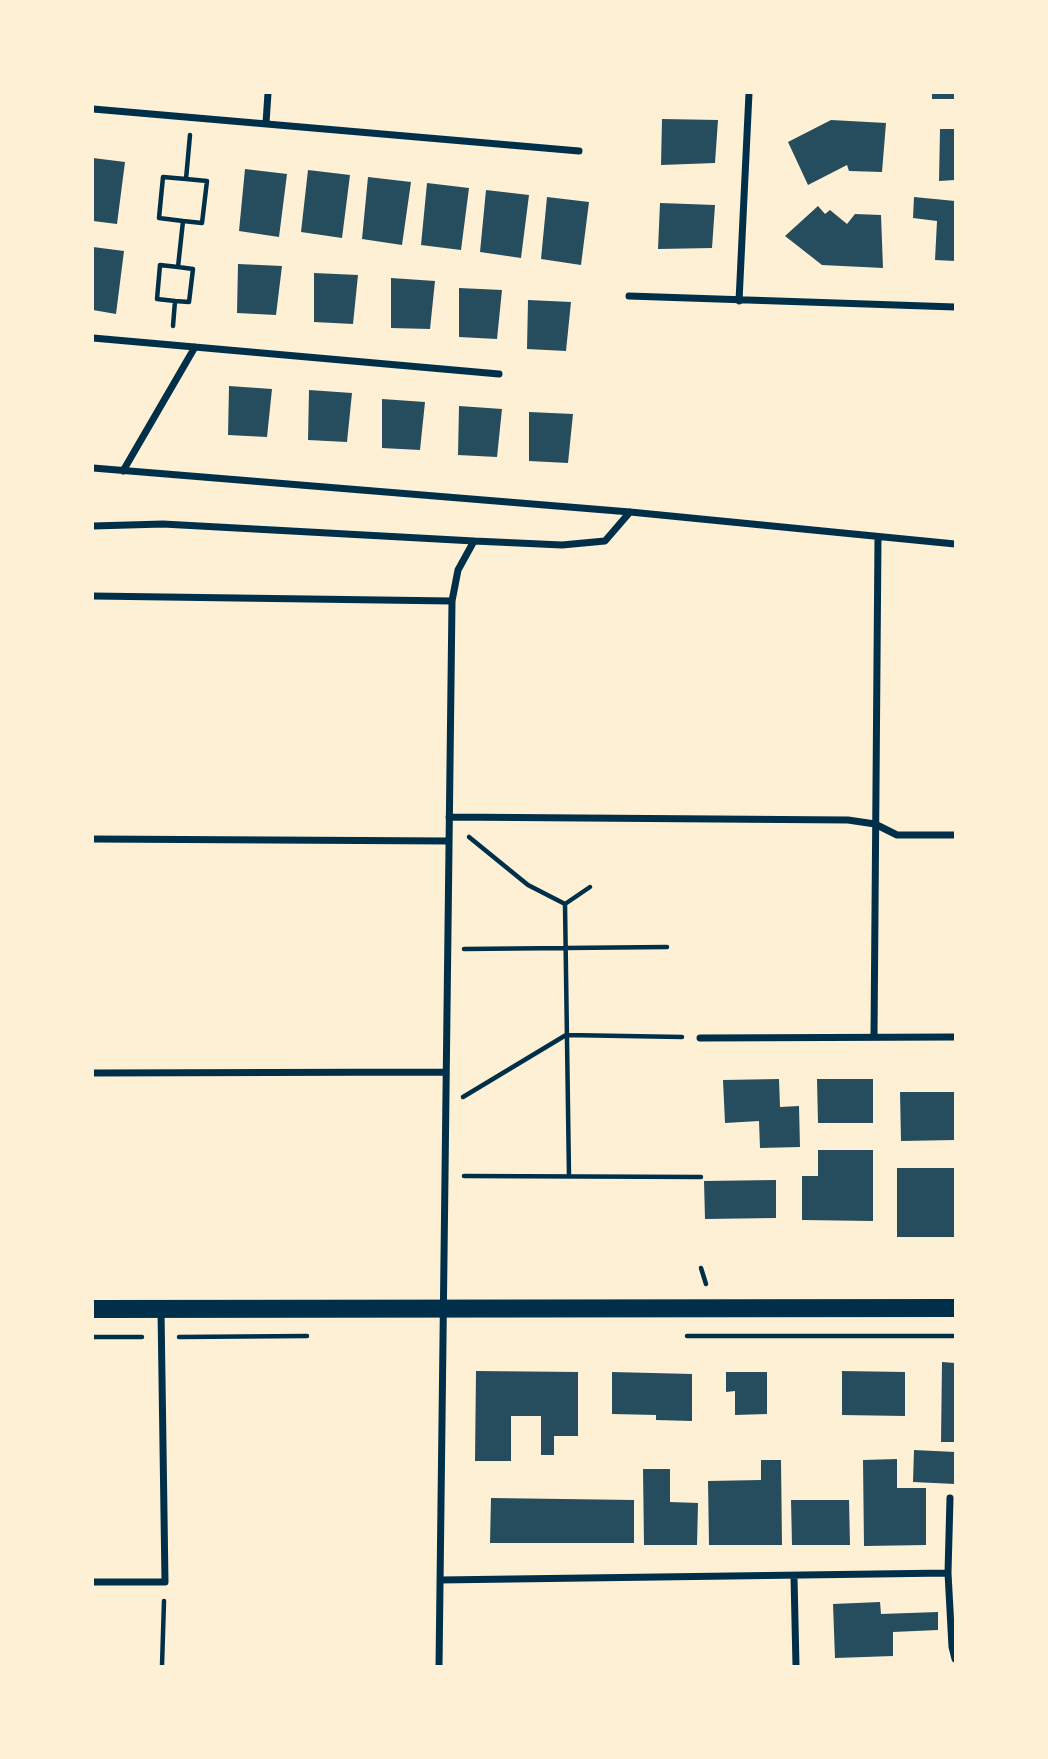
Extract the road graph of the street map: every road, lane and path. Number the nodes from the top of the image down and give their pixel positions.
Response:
1 (268, 93) edge
2 (749, 93) edge
3 (93, 110) edge
4 (192, 118) junction
5 (266, 123) junction
6 (579, 151) dead end
7 (187, 179) junction
8 (183, 221) junction
9 (178, 267) junction
10 (629, 296) dead end
11 (175, 301) junction
12 (739, 301) junction
13 (955, 307) edge
14 (93, 338) edge
15 (172, 344) junction
16 (195, 347) junction
17 (499, 374) dead end
18 (93, 468) edge
19 (124, 471) junction
20 (630, 512) junction
21 (93, 526) edge
22 (878, 537) junction
23 (474, 541) junction
24 (955, 544) edge
25 (93, 596) edge
26 (452, 601) junction
27 (449, 817) junction
28 (875, 824) junction
29 (955, 835) edge
30 (93, 839) edge
31 (449, 841) junction
32 (590, 887) dead end
33 (565, 904) junction
34 (565, 947) junction
35 (667, 947) dead end
36 (447, 949) junction
37 (566, 1035) junction
38 (874, 1036) junction
39 (955, 1037) edge
40 (701, 1038) joint
41 (446, 1072) junction
42 (93, 1073) edge
43 (446, 1108) junction
44 (445, 1176) junction
45 (569, 1176) junction
46 (701, 1177) dead end
47 (443, 1308) junction
48 (955, 1308) edge
49 (93, 1309) edge
50 (161, 1310) junction
51 (309, 1336) dead end
52 (682, 1336) dead end
53 (955, 1336) edge
54 (93, 1337) edge
55 (161, 1337) junction
56 (950, 1498) dead end
57 (948, 1573) junction
58 (794, 1577) junction
59 (440, 1580) junction
60 (93, 1582) edge
61 (165, 1582) junction
62 (955, 1659) edge
63 (162, 1666) edge
64 (439, 1666) edge
65 (796, 1666) edge

1 - 5 street
2 - 12 street
3 - 4 street
4 - 5 street
4 - 7 path
5 - 6 street
7 - 8 path
7 - 8 path
8 - 9 path
9 - 11 path
9 - 11 path
10 - 12 street
11 - 15 path
12 - 13 street
14 - 15 street
15 - 16 street
16 - 17 street
16 - 19 street
18 - 19 street
19 - 20 street
20 - 22 street
20 - 23 street
21 - 23 street
22 - 24 street
22 - 28 street
23 - 26 street
25 - 26 street
26 - 27 street
27 - 28 street
27 - 31 street
27 - 33 path
28 - 29 street
28 - 38 street
30 - 31 street
31 - 36 street
32 - 33 path
33 - 34 path
34 - 35 path
34 - 36 path
34 - 37 path
36 - 41 street
37 - 40 path
37 - 43 path
37 - 45 path
38 - 39 street
38 - 40 street
41 - 42 street
41 - 43 street
43 - 44 street
44 - 45 path
44 - 47 street
45 - 46 path
47 - 48 main road
47 - 50 main road
47 - 59 street
49 - 50 main road
50 - 55 street
51 - 55 path
52 - 53 path
54 - 55 path
55 - 61 street
56 - 57 street
57 - 58 street
57 - 62 street
58 - 59 street
58 - 65 street
59 - 64 street
60 - 61 street
61 - 63 path

